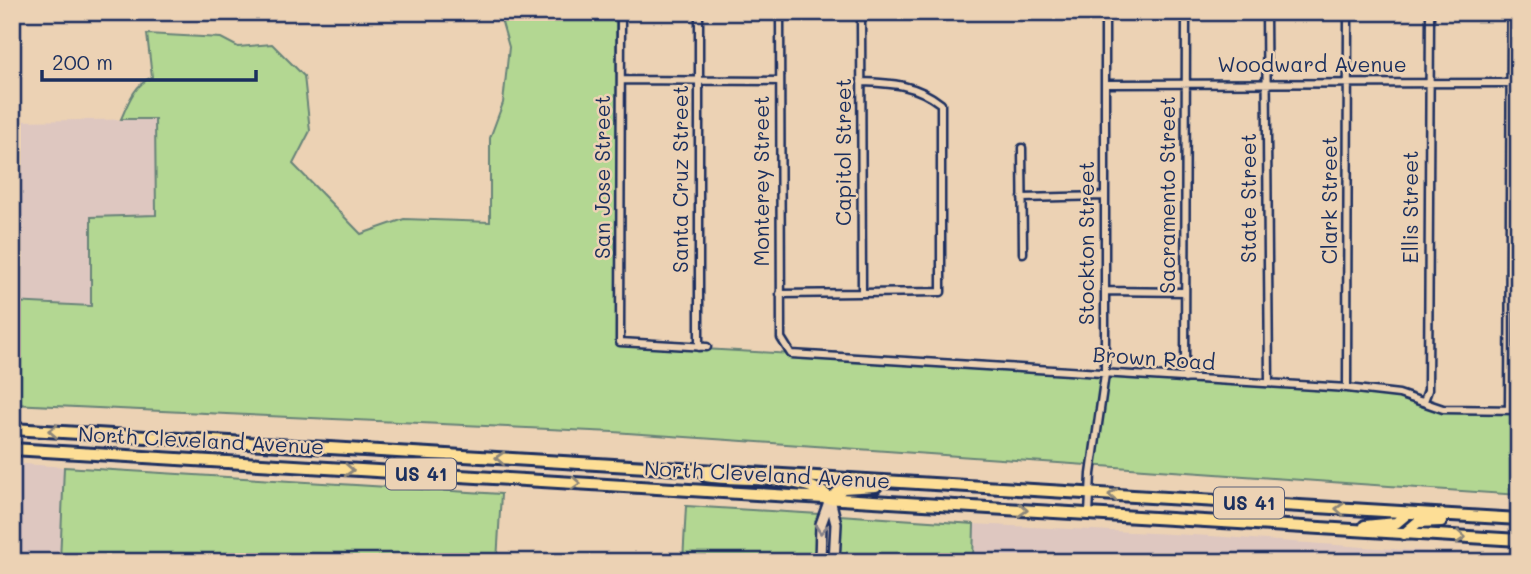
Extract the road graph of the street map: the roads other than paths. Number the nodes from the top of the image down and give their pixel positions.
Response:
1 (621, 12) edge
2 (699, 12) edge
3 (780, 12) edge
4 (861, 12) edge
5 (1105, 12) edge
6 (1186, 12) edge
7 (1266, 12) edge
8 (1348, 12) edge
9 (1430, 12) edge
10 (1511, 12) edge
11 (621, 80) junction
12 (699, 81) junction
13 (780, 81) junction
14 (861, 82) junction
15 (1186, 82) junction
16 (1267, 82) junction
17 (1348, 82) junction
18 (1429, 83) junction
19 (1510, 83) junction
20 (1519, 83) edge
21 (1105, 84) junction
22 (1021, 148) dead end
23 (1105, 196) junction
24 (1022, 198) junction
25 (1023, 253) dead end
26 (1105, 291) junction
27 (862, 292) junction
28 (1185, 292) junction
29 (780, 294) junction
30 (699, 347) junction
31 (708, 347) dead end
32 (785, 349) joint
33 (1105, 374) junction
34 (1185, 379) junction
35 (1269, 383) junction
36 (1347, 388) junction
37 (1424, 401) junction
38 (1509, 409) junction
39 (1519, 410) edge
40 (12, 429) edge
41 (12, 449) edge
42 (641, 466) junction
43 (919, 483) junction
44 (1090, 494) junction
45 (830, 499) junction
46 (1408, 513) junction
47 (1088, 514) junction
48 (1492, 518) junction
49 (1519, 519) edge
50 (1328, 529) junction
51 (1404, 534) junction
52 (1519, 540) edge
53 (820, 562) edge
54 (834, 562) edge

1 - 11 street, San Jose Street
2 - 12 street, Santa Cruz Street
3 - 13 street, Monterey Street
4 - 14 street, Capitol Street
5 - 21 street, Stockton Street
6 - 15 street, Sacramento Street
7 - 16 street, State Street
8 - 17 street, Clark Street
9 - 18 street, Ellis Street
10 - 19 street
11 - 12 street
11 - 30 street, San Jose Street
12 - 13 street
12 - 30 street, Santa Cruz Street
13 - 29 street, Monterey Street
14 - 27 street, Capitol Street
14 - 27 street
15 - 16 street, Woodward Avenue
15 - 21 street, Woodward Avenue
15 - 28 street, Sacramento Street
16 - 17 street, Woodward Avenue
16 - 35 street, State Street
17 - 18 street, Woodward Avenue
17 - 36 street, Clark Street
18 - 19 street, Woodward Avenue
18 - 37 street, Ellis Street
19 - 20 street, Woodward Avenue
19 - 38 street
21 - 23 street, Stockton Street
22 - 24 street
23 - 24 street
23 - 26 street, Stockton Street
24 - 25 street
26 - 28 street
26 - 33 street, Stockton Street
27 - 29 street
28 - 34 street, Sacramento Street
29 - 32 street, Monterey Street
30 - 31 street
32 - 33 street, Brown Road
33 - 34 street, Brown Road
33 - 44 street, Stockton Street
34 - 35 street, Brown Road
35 - 36 street, Brown Road
36 - 37 street, Brown Road
37 - 38 street, Brown Road
38 - 39 street, Brown Road
42 -> 40 main road, North Cleveland Avenue / US 41
41 -> 45 main road, North Cleveland Avenue / US 41
42 - 43 main road, North Cleveland Avenue / US 41
42 - 45 main road
43 - 44 main road, North Cleveland Avenue / US 41
43 - 45 main road
46 -> 44 main road, North Cleveland Avenue / US 41
44 - 47 street, Stockton Street
45 -> 47 main road, North Cleveland Avenue / US 41
45 -> 53 main road
45 - 54 main road
46 - 48 main road, North Cleveland Avenue / US 41
46 - 50 main road
47 - 50 main road, North Cleveland Avenue / US 41
48 - 49 main road, North Cleveland Avenue / US 41
48 - 51 main road
50 - 51 main road, North Cleveland Avenue / US 41
51 -> 52 main road, North Cleveland Avenue / US 41

